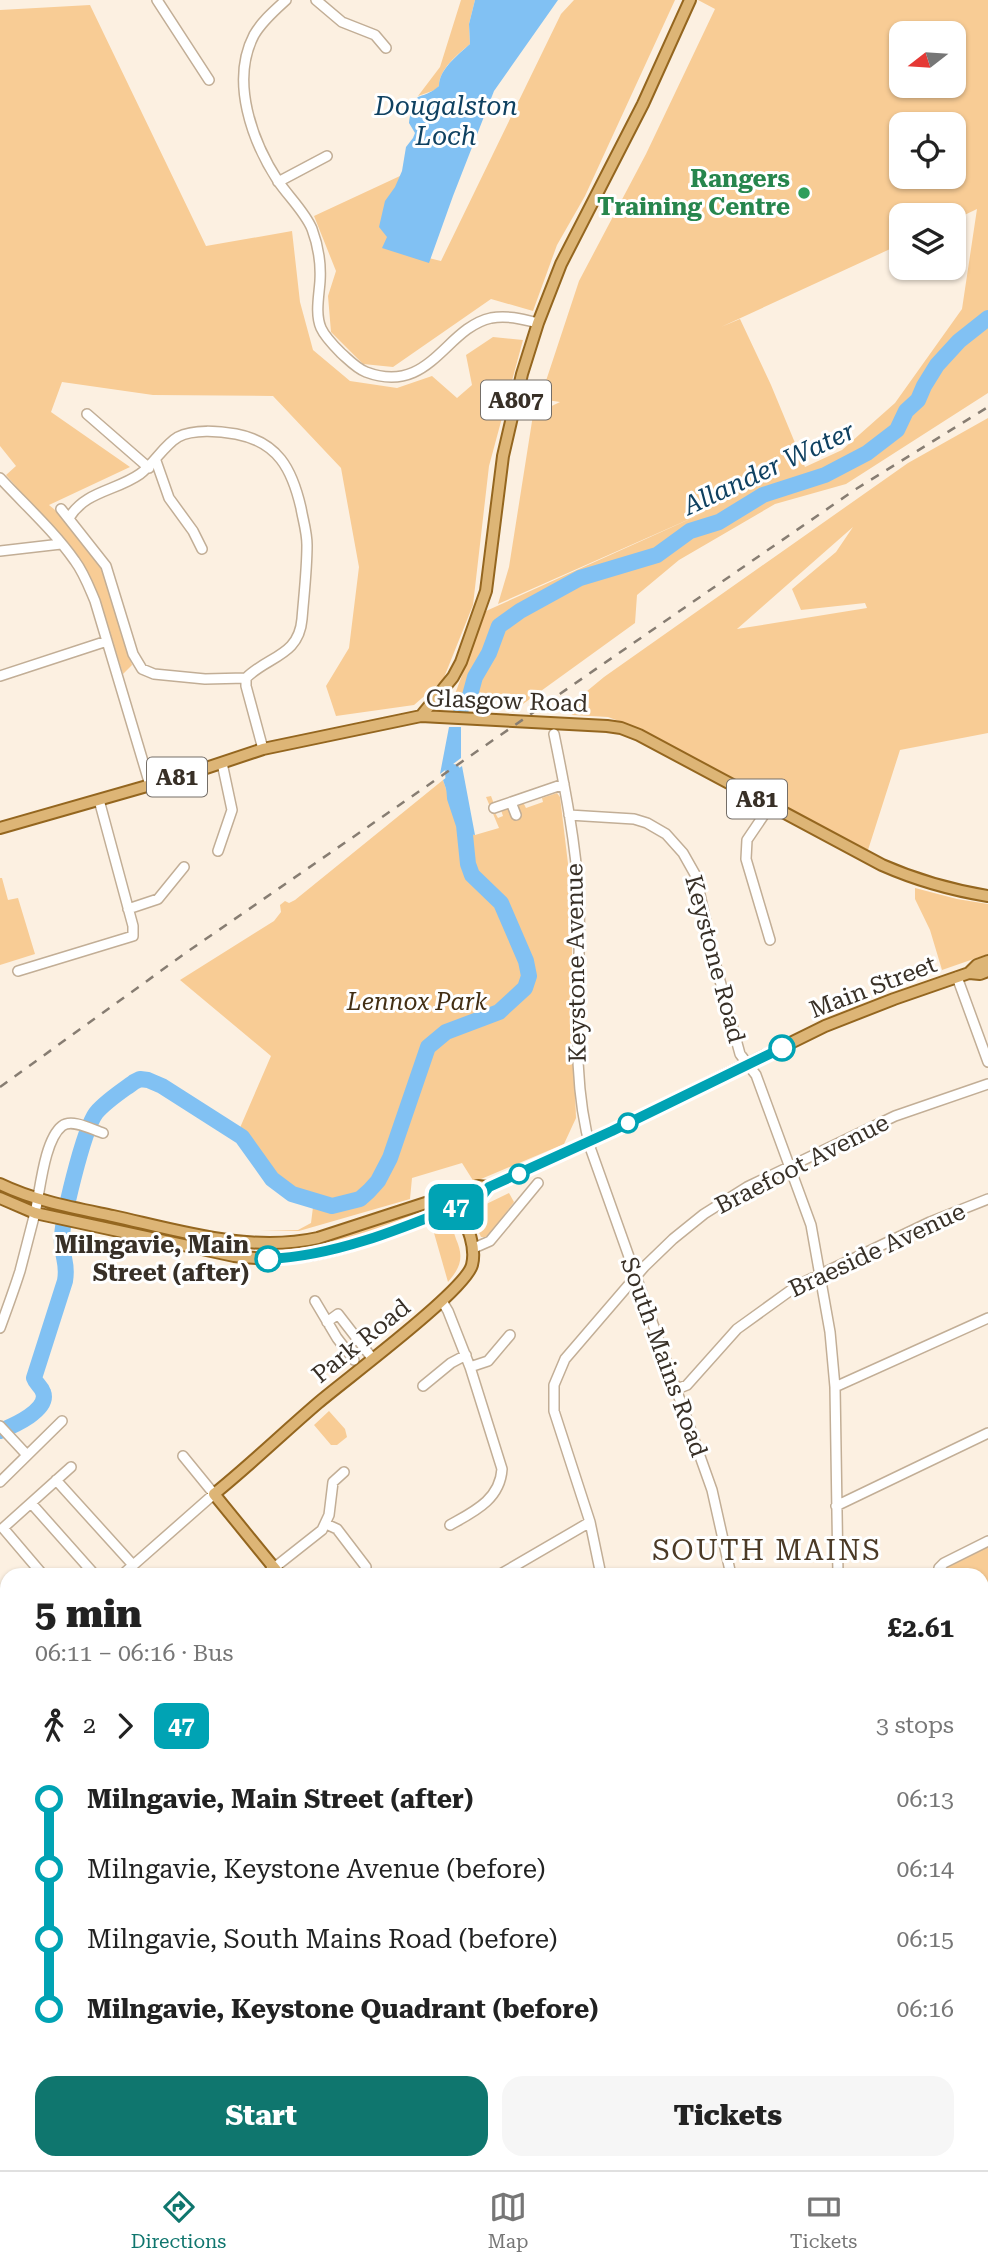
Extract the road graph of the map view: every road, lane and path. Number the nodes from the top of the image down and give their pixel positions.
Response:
1 (157, 0) edge
2 (286, 0) edge
3 (316, 0) edge
4 (690, 0) edge
5 (386, 48) dead end
6 (209, 80) dead end
7 (327, 156) dead end
8 (278, 182) junction
9 (538, 323) junction
10 (87, 414) dead end
11 (152, 465) junction
12 (0, 478) edge
13 (61, 509) dead end
14 (69, 518) junction
15 (61, 544) junction
16 (202, 549) dead end
17 (0, 551) edge
18 (107, 641) junction
19 (0, 676) edge
20 (246, 678) junction
21 (421, 716) junction
22 (554, 734) dead end
23 (263, 749) junction
24 (222, 763) junction
25 (564, 784) junction
26 (150, 785) junction
27 (99, 800) junction
28 (511, 802) junction
29 (770, 806) junction
30 (494, 808) dead end
31 (516, 814) dead end
32 (569, 815) junction
33 (0, 828) edge
34 (218, 851) dead end
35 (184, 867) dead end
36 (988, 896) edge
37 (128, 909) junction
38 (770, 940) dead end
39 (988, 961) edge
40 (18, 971) dead end
41 (988, 971) edge
42 (969, 973) junction
43 (957, 977) junction
44 (988, 1062) edge
45 (748, 1064) junction
46 (988, 1084) edge
47 (103, 1133) dead end
48 (588, 1141) junction
49 (791, 1167) junction
50 (538, 1183) dead end
51 (0, 1184) edge
52 (489, 1187) junction
53 (453, 1194) junction
54 (0, 1198) edge
55 (38, 1198) junction
56 (988, 1199) edge
57 (457, 1206) junction
58 (35, 1213) junction
59 (474, 1248) junction
60 (819, 1273) junction
61 (636, 1277) junction
62 (315, 1301) dead end
63 (442, 1301) junction
64 (988, 1318) edge
65 (327, 1322) junction
66 (0, 1328) edge
67 (510, 1335) dead end
68 (466, 1355) junction
69 (372, 1358) junction
70 (354, 1360) dead end
71 (470, 1367) junction
72 (423, 1386) dead end
73 (835, 1388) junction
74 (677, 1389) junction
75 (62, 1421) dead end
76 (0, 1426) edge
77 (988, 1433) edge
78 (27, 1455) junction
79 (183, 1456) dead end
80 (71, 1467) dead end
81 (344, 1472) dead end
82 (324, 1475) dead end
83 (56, 1480) junction
84 (0, 1482) edge
85 (333, 1482) junction
86 (214, 1494) junction
87 (31, 1503) junction
88 (836, 1506) junction
89 (590, 1522) junction
90 (326, 1524) junction
91 (450, 1525) dead end
92 (988, 1541) edge
93 (133, 1565) junction
94 (366, 1567) dead end
95 (37, 1568) edge
96 (89, 1568) edge
97 (130, 1568) edge
98 (269, 1568) edge
99 (279, 1568) edge
100 (511, 1568) edge
101 (600, 1568) edge
102 (729, 1568) edge
103 (838, 1568) edge
104 (939, 1568) edge

1 - 6 street
2 - 8 street
3 - 5 street
4 - 9 main road, A807
7 - 8 street
8 - 9 street
9 - 21 main road, A807
10 - 11 street
11 - 14 street
11 - 16 street
11 - 20 street
12 - 15 street
13 - 14 street
14 - 20 street
15 - 17 street
15 - 18 street
18 - 19 street
18 - 26 street
20 - 23 street
21 - 23 main road, Glasgow Road / A81
21 - 29 main road, Glasgow Road / A81
22 - 25 street, Keystone Avenue
23 - 24 main road, Glasgow Road / A81
24 - 26 main road, Glasgow Road / A81
24 - 34 street
25 - 28 street
25 - 32 street, Keystone Avenue
26 - 27 main road, Glasgow Road / A81
27 - 33 main road, Glasgow Road / A81
27 - 37 street
28 - 30 street
28 - 31 street
29 - 36 main road, Glasgow Road / A81
29 - 38 street
32 - 45 street, Keystone Road
32 - 48 street, Keystone Avenue
35 - 37 street
37 - 40 street
39 - 42 main road, Main Street
41 - 42 main road, Main Street
42 - 43 main road, Main Street
43 - 44 street
43 - 45 main road, Main Street
45 - 48 main road, Main Street
45 - 49 street, Keystone Road
46 - 49 street, Braefoot Avenue
47 - 55 street
48 - 52 main road, Main Street
48 - 61 street, South Mains Road
49 - 60 street, Keystone Road
49 - 61 street, Braefoot Avenue
50 - 59 street
51 - 55 main road, Main Street
52 - 53 main road, Main Street
52 - 57 main road, Main Street
53 - 55 main road, Main Street
53 - 57 main road
54 - 58 main road, Main Street
55 - 58 street
56 - 60 street, Braeside Avenue
57 - 58 main road, Main Street
57 - 59 main road
58 - 66 street
59 - 63 main road, Park Road
60 - 73 street, Keystone Road
60 - 74 street, Braeside Avenue
61 - 74 street, South Mains Road
61 - 89 street, Braefoot Avenue
62 - 65 street
63 - 68 street
63 - 69 main road, Park Road
64 - 73 street
65 - 69 street
65 - 70 street
67 - 71 street
68 - 71 street
68 - 72 street
69 - 86 main road, Park Road
71 - 91 street
73 - 88 street, Keystone Road
74 - 102 street, South Mains Road
75 - 78 street
76 - 78 street
77 - 88 street
78 - 84 street
79 - 86 street
80 - 83 street
81 - 85 street
82 - 85 street
83 - 87 street
83 - 93 street
85 - 90 street
86 - 93 street
86 - 98 main road
87 - 95 street
87 - 96 street
88 - 103 street, Keystone Road
89 - 100 street
89 - 101 street, Braefoot Avenue
90 - 94 street
90 - 99 street
92 - 104 street
93 - 97 street

